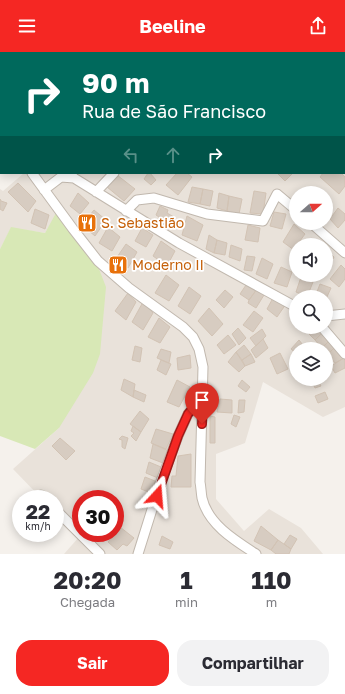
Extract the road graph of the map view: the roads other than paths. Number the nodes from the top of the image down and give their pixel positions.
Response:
1 (33, 174) edge
2 (55, 174) edge
3 (113, 174) edge
4 (71, 176) edge
5 (53, 183) junction
6 (44, 190) junction
7 (96, 192) junction
8 (289, 204) edge
9 (126, 211) junction
10 (319, 230) edge
11 (345, 253) edge
12 (289, 303) edge
13 (345, 314) edge
14 (333, 315) edge
15 (328, 334) edge
16 (345, 354) edge
17 (203, 396) junction
18 (64, 518) edge
19 (100, 554) edge
20 (138, 554) edge
21 (256, 554) edge

1 - 6 street
2 - 5 street
3 - 7 street
4 - 5 street
4 - 7 street
5 - 6 street
6 - 17 street
7 - 9 street
8 - 9 street
9 - 12 street
10 - 11 street
13 - 14 street
15 - 16 street
17 - 20 street
17 - 21 street
18 - 19 street

